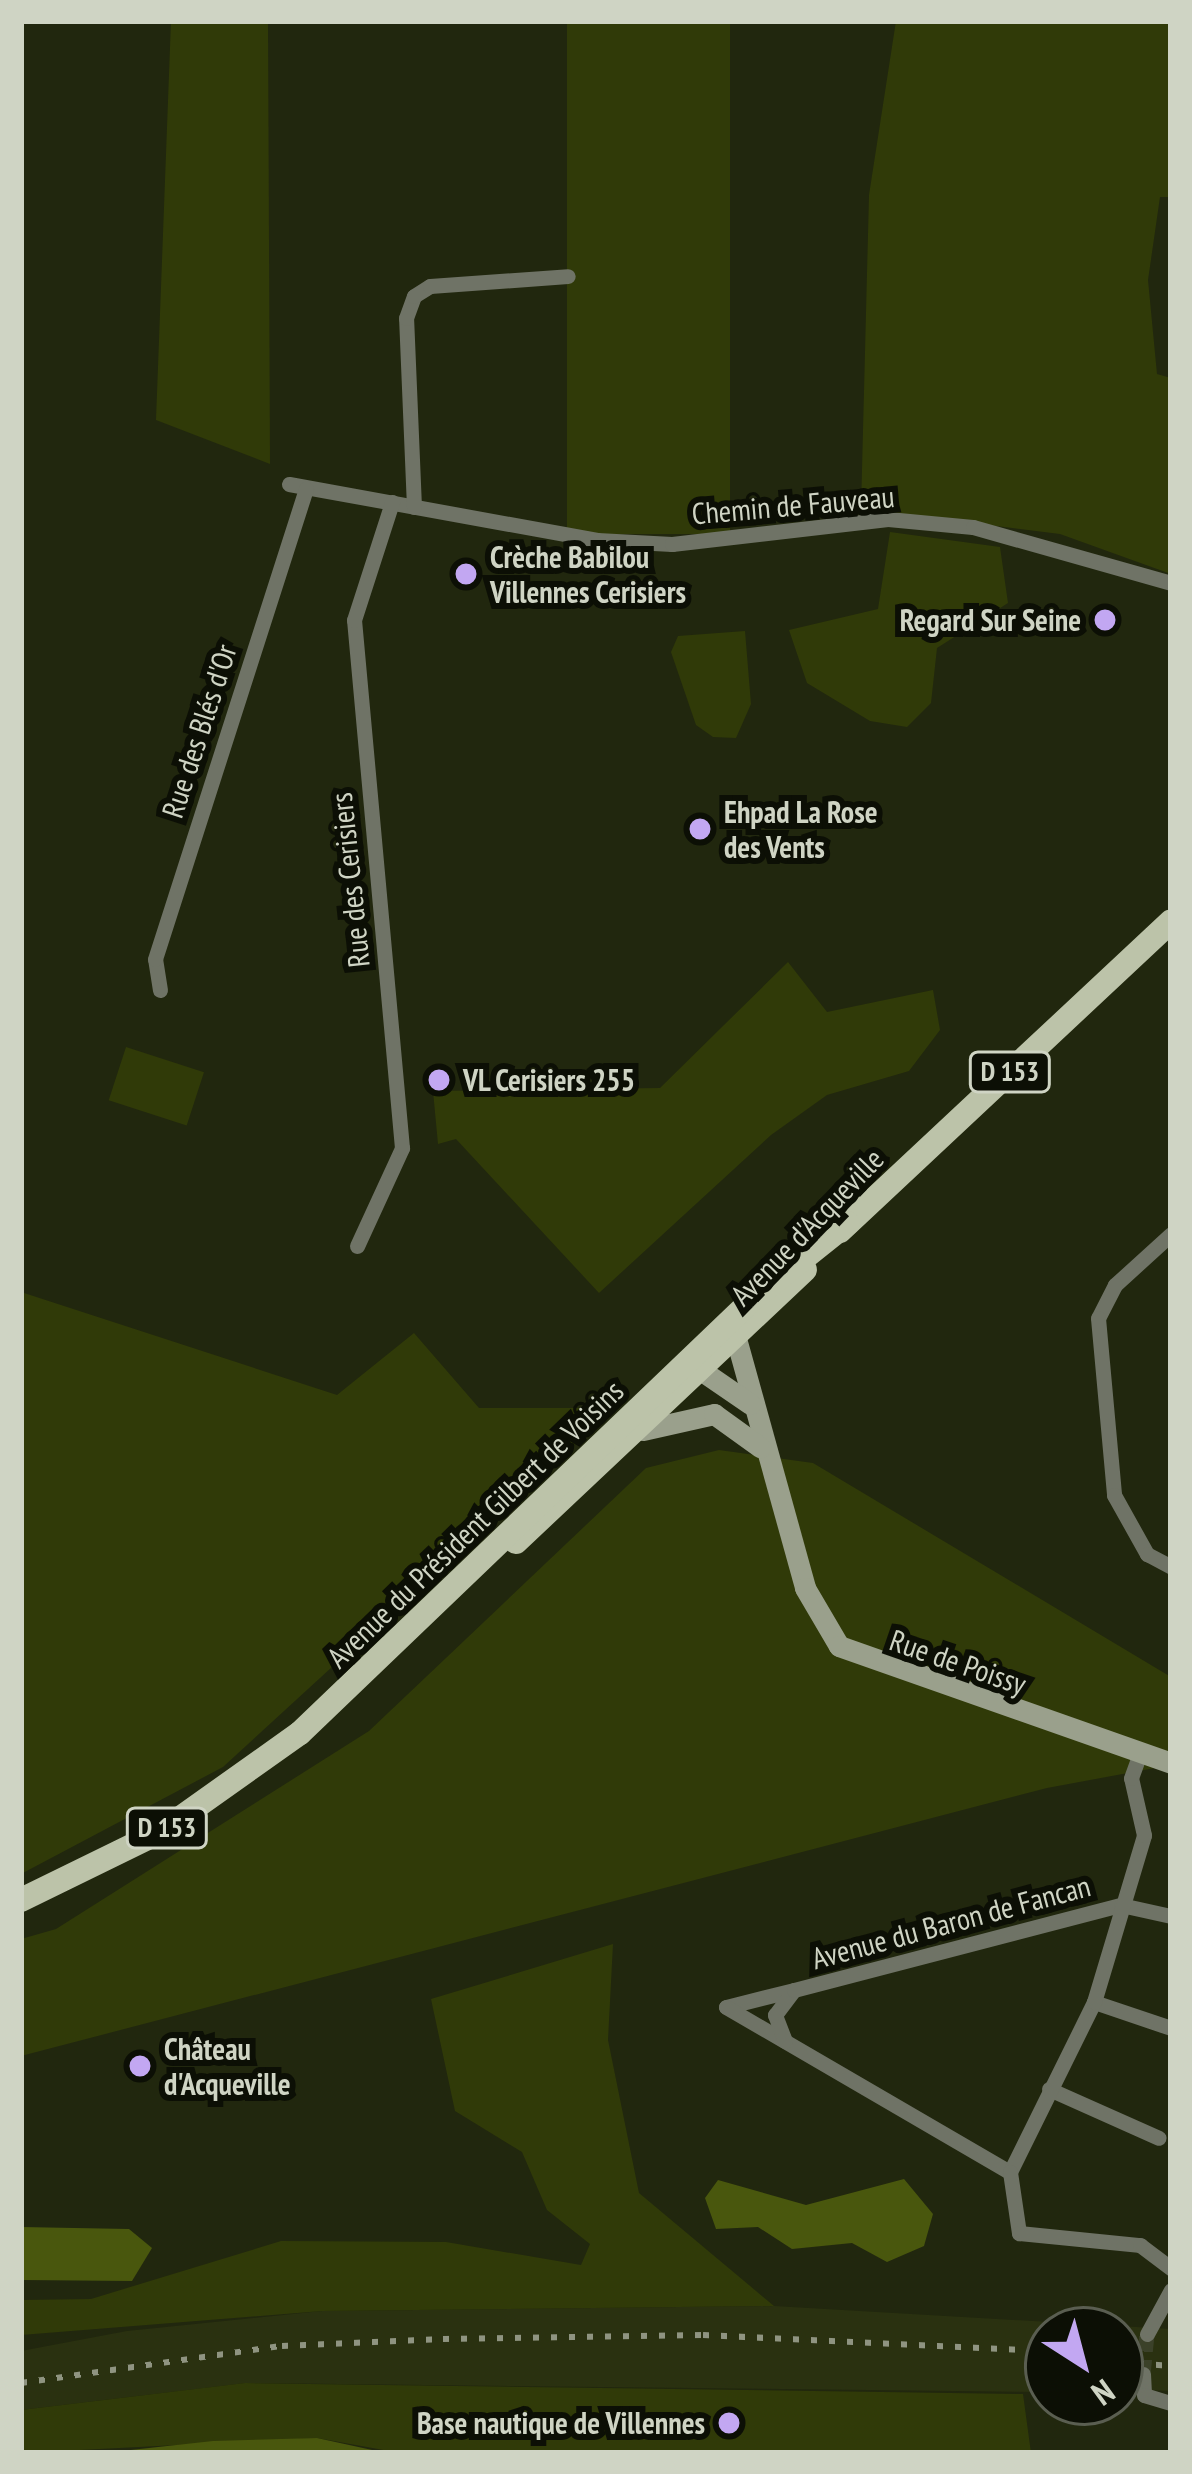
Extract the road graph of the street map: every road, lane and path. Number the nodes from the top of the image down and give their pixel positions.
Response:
1 (568, 276) dead end
2 (297, 487) joint
3 (392, 502) junction
4 (414, 507) junction
5 (1171, 583) edge
6 (1171, 921) edge
7 (160, 990) dead end
8 (848, 1222) junction
9 (1171, 1234) edge
10 (357, 1246) dead end
11 (737, 1342) junction
12 (694, 1368) junction
13 (751, 1405) junction
14 (714, 1414) junction
15 (643, 1430) junction
16 (762, 1450) junction
17 (1171, 1567) edge
18 (481, 1569) junction
19 (1140, 1753) junction
20 (1171, 1763) edge
21 (21, 1900) edge
22 (1121, 1905) junction
23 (1171, 1916) edge
24 (794, 1990) junction
25 (1094, 2002) junction
26 (1171, 2028) edge
27 (785, 2041) junction
28 (1049, 2089) junction
29 (1159, 2138) dead end
30 (1010, 2172) junction
31 (1171, 2268) edge
32 (1171, 2290) edge
33 (1147, 2334) tunnel mouth

1 - 4 street
2 - 3 street, Chemin de Fauveau
2 - 7 street, Rue des Blés d'Or
3 - 4 street, Chemin de Fauveau
3 - 10 street, Rue des Cerisiers
4 - 5 street, Chemin de Fauveau
6 - 8 main road, Avenue d'Acqueville / D 153
8 - 11 main road, Avenue d'Acqueville / D 153
8 - 12 main road, D 153
9 - 17 street
11 - 12 main road, Avenue d'Acqueville / D 153
11 - 13 street, Rue de Poissy
12 - 13 street
12 - 14 street
12 - 15 main road, Avenue d'Acqueville / D 153
12 - 18 main road, Avenue du Président Gilbert de Voisins / D 153
13 - 16 street, Rue de Poissy
14 - 15 street
14 - 16 street
15 - 18 main road, Avenue d'Acqueville / D 153
16 - 19 street, Rue de Poissy
18 - 21 main road, Avenue du Président Gilbert de Voisins / D 153
19 - 20 street, Rue de Poissy
19 - 22 street
22 - 23 street
22 - 24 street, Avenue du Baron de Fancan
22 - 25 street
24 - 27 street, Avenue du Baron de Fancan
24 - 27 street, Avenue du Baron de Fancan
25 - 26 street
25 - 28 street
27 - 30 street, Avenue du Baron de Fancan
28 - 29 street
28 - 30 street
30 - 31 street
32 - 33 street

